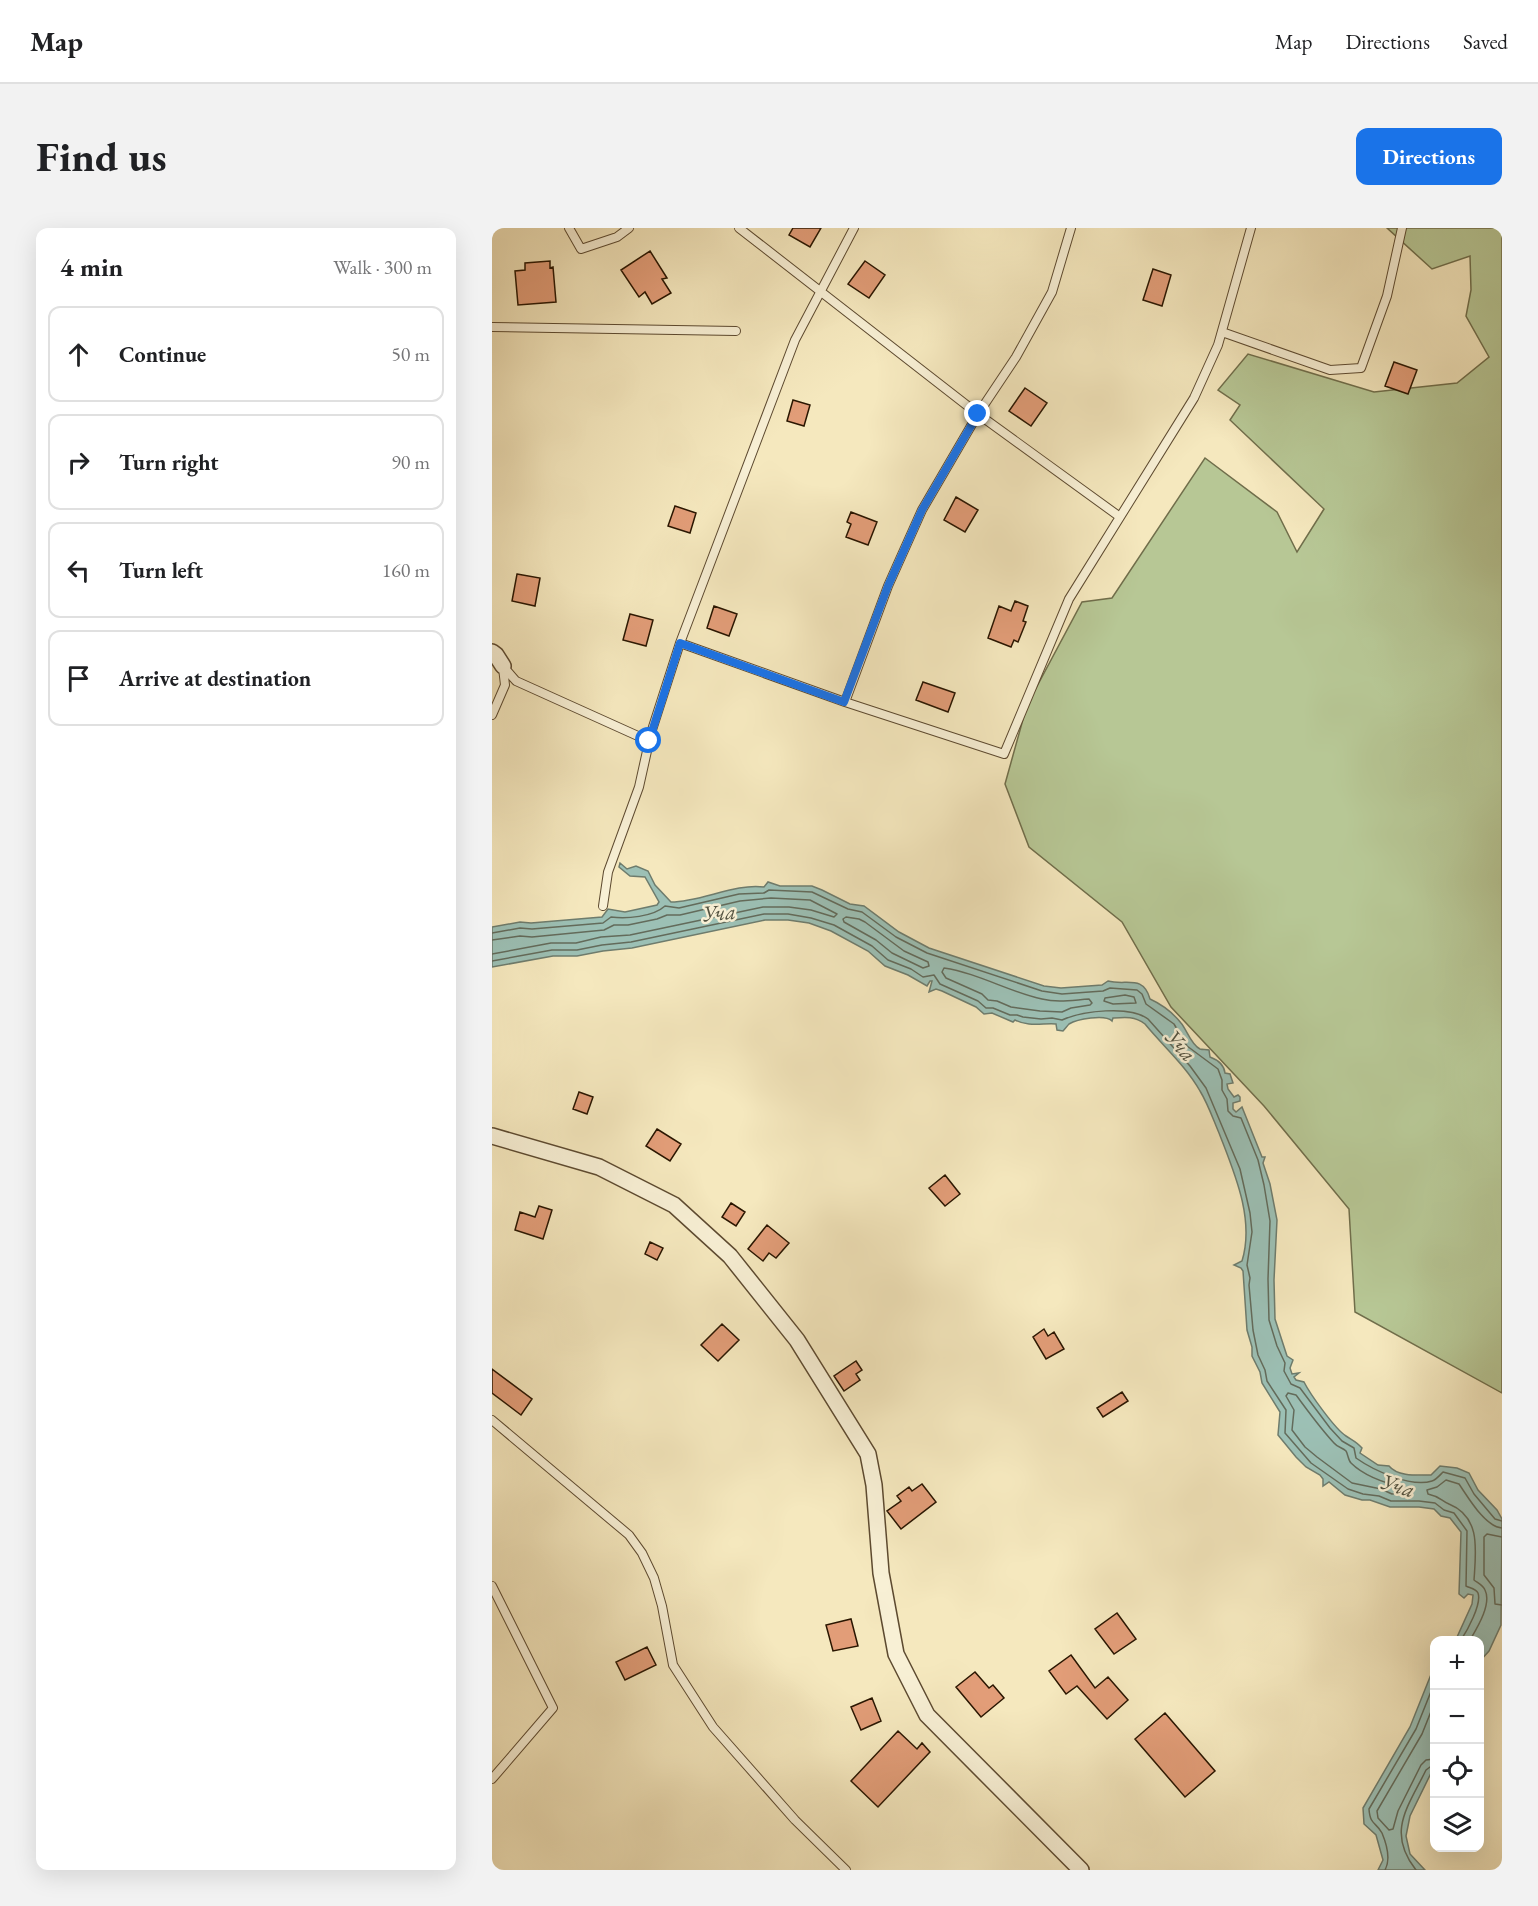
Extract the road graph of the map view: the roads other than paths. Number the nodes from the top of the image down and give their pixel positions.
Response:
1 (569, 228) edge
2 (629, 228) edge
3 (739, 228) edge
4 (854, 228) edge
5 (1071, 228) edge
6 (1251, 228) edge
7 (1402, 228) edge
8 (821, 292) junction
9 (492, 327) edge
10 (735, 331) dead end
11 (1222, 332) junction
12 (978, 414) junction
13 (1120, 518) junction
14 (680, 643) junction
15 (492, 652) edge
16 (503, 666) junction
17 (844, 702) junction
18 (492, 715) edge
19 (649, 741) junction
20 (603, 906) dead end
21 (492, 1136) edge
22 (492, 1420) edge
23 (492, 1586) edge
24 (492, 1779) edge
25 (846, 1870) edge
26 (1081, 1870) edge

1 - 2 lane
3 - 8 lane
4 - 8 lane
5 - 12 lane
6 - 11 lane
7 - 11 lane
8 - 12 lane
8 - 14 lane
9 - 10 lane
11 - 13 lane
12 - 13 lane
12 - 17 lane
13 - 17 lane
14 - 17 lane
14 - 19 lane
15 - 16 street
16 - 18 lane
16 - 19 lane
19 - 20 lane
21 - 26 street
22 - 25 lane
23 - 24 lane

